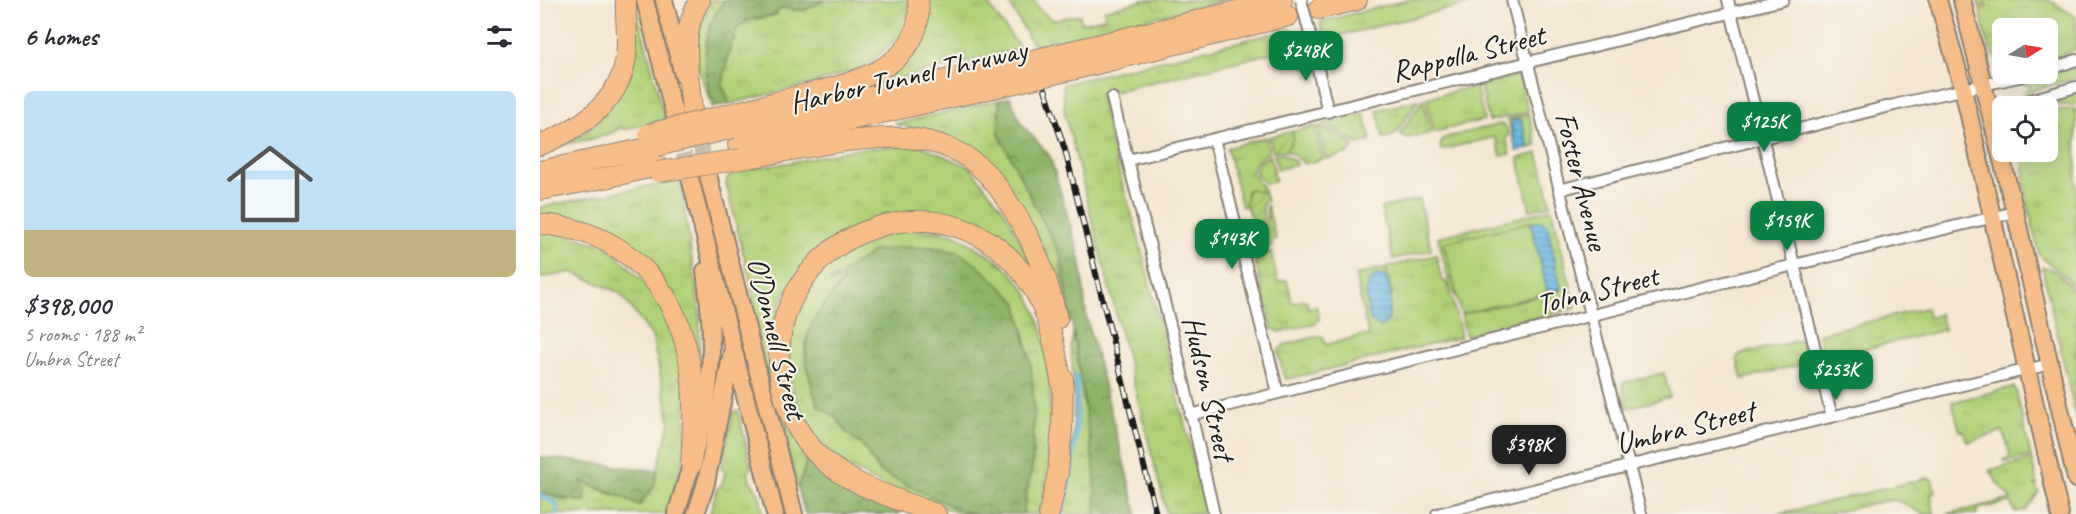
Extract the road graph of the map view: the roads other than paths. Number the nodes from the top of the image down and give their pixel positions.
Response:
1 (626, 0) edge
2 (645, 0) edge
3 (664, 0) edge
4 (673, 0) edge
5 (700, 0) edge
6 (918, 0) edge
7 (1301, 0) edge
8 (1357, 0) edge
9 (1512, 0) edge
10 (1728, 0) edge
11 (1784, 0) edge
12 (1938, 0) edge
13 (1962, 0) edge
14 (1285, 8) edge
15 (1320, 9) dead end
16 (1731, 13) junction
17 (674, 40) junction
18 (2076, 60) edge
19 (1528, 63) junction
20 (2058, 66) edge
21 (1992, 82) edge
22 (1984, 84) junction
23 (2076, 87) edge
24 (1957, 90) junction
25 (2044, 96) edge
26 (1112, 98) dead end
27 (1992, 100) edge
28 (1992, 111) edge
29 (1328, 112) junction
30 (686, 114) junction
31 (1969, 115) junction
32 (735, 137) junction
33 (1214, 139) junction
34 (1763, 139) junction
35 (540, 145) edge
36 (654, 155) junction
37 (1128, 160) junction
38 (2006, 162) edge
39 (540, 169) edge
40 (708, 175) tunnel mouth
41 (690, 178) tunnel mouth
42 (540, 190) edge
43 (1559, 190) junction
44 (699, 211) junction
45 (2015, 212) junction
46 (1991, 218) junction
47 (540, 224) edge
48 (1794, 265) junction
49 (741, 304) junction
50 (1591, 316) junction
51 (733, 346) junction
52 (2050, 364) junction
53 (2027, 369) junction
54 (1063, 390) junction
55 (1278, 393) junction
56 (1190, 415) junction
57 (1832, 417) junction
58 (691, 465) junction
59 (1629, 465) junction
60 (2076, 479) edge
61 (676, 514) edge
62 (696, 514) edge
63 (775, 514) edge
64 (794, 514) edge
65 (936, 514) edge
66 (1048, 514) edge
67 (1214, 514) edge
68 (1437, 514) edge
69 (1641, 514) edge
70 (2060, 514) edge

1 - 35 highway
2 - 30 main road
3 - 17 main road
4 - 17 main road
5 - 30 highway
6 - 32 highway
7 - 29 street, bridge
8 - 15 highway
9 - 19 street, Foster Avenue
10 - 16 street
11 - 16 street, Rappolla Street
12 - 24 main road
13 - 22 main road
14 - 32 highway, Harbor Tunnel Thruway, bridge
16 - 19 street, Rappolla Street
16 - 34 street
17 - 30 main road
18 - 20 street
19 - 29 street, Rappolla Street
19 - 43 street, Foster Avenue
21 - 22 street
22 - 24 street
22 - 27 main road
23 - 25 street
24 - 31 main road
24 - 34 street
26 - 37 street, Hudson Street
28 - 31 street
29 - 33 street, Rappolla Street
31 - 46 main road
32 - 36 highway, bridge
32 - 36 highway, bridge
32 - 54 highway
33 - 37 street, Rappolla Street
33 - 55 street
34 - 43 street
34 - 48 street
36 - 39 highway
36 - 42 highway
37 - 56 street, Hudson Street
38 - 45 main road
40 - 49 main road, O'Donnell Street
41 - 44 main road, O'Donnell Street
43 - 50 street, Foster Avenue
44 - 51 main road, O'Donnell Street
44 - 58 main road
45 - 46 street, Tolna Street
45 - 52 main road
46 - 48 street, Tolna Street
46 - 53 main road
47 - 58 highway
48 - 50 street, Tolna Street
48 - 57 street
49 - 51 main road
49 - 64 main road, O'Donnell Street
50 - 55 street, Tolna Street
50 - 59 street, Foster Avenue
51 - 62 main road
51 - 63 main road, O'Donnell Street
52 - 53 street, Umbra Street
52 - 60 main road
53 - 57 street, Umbra Street
53 - 70 main road
54 - 65 highway
54 - 66 highway
55 - 56 street, Tolna Street
56 - 67 street, Hudson Street
57 - 59 street, Umbra Street
58 - 61 main road
59 - 68 street, Umbra Street
59 - 69 street, Foster Avenue

